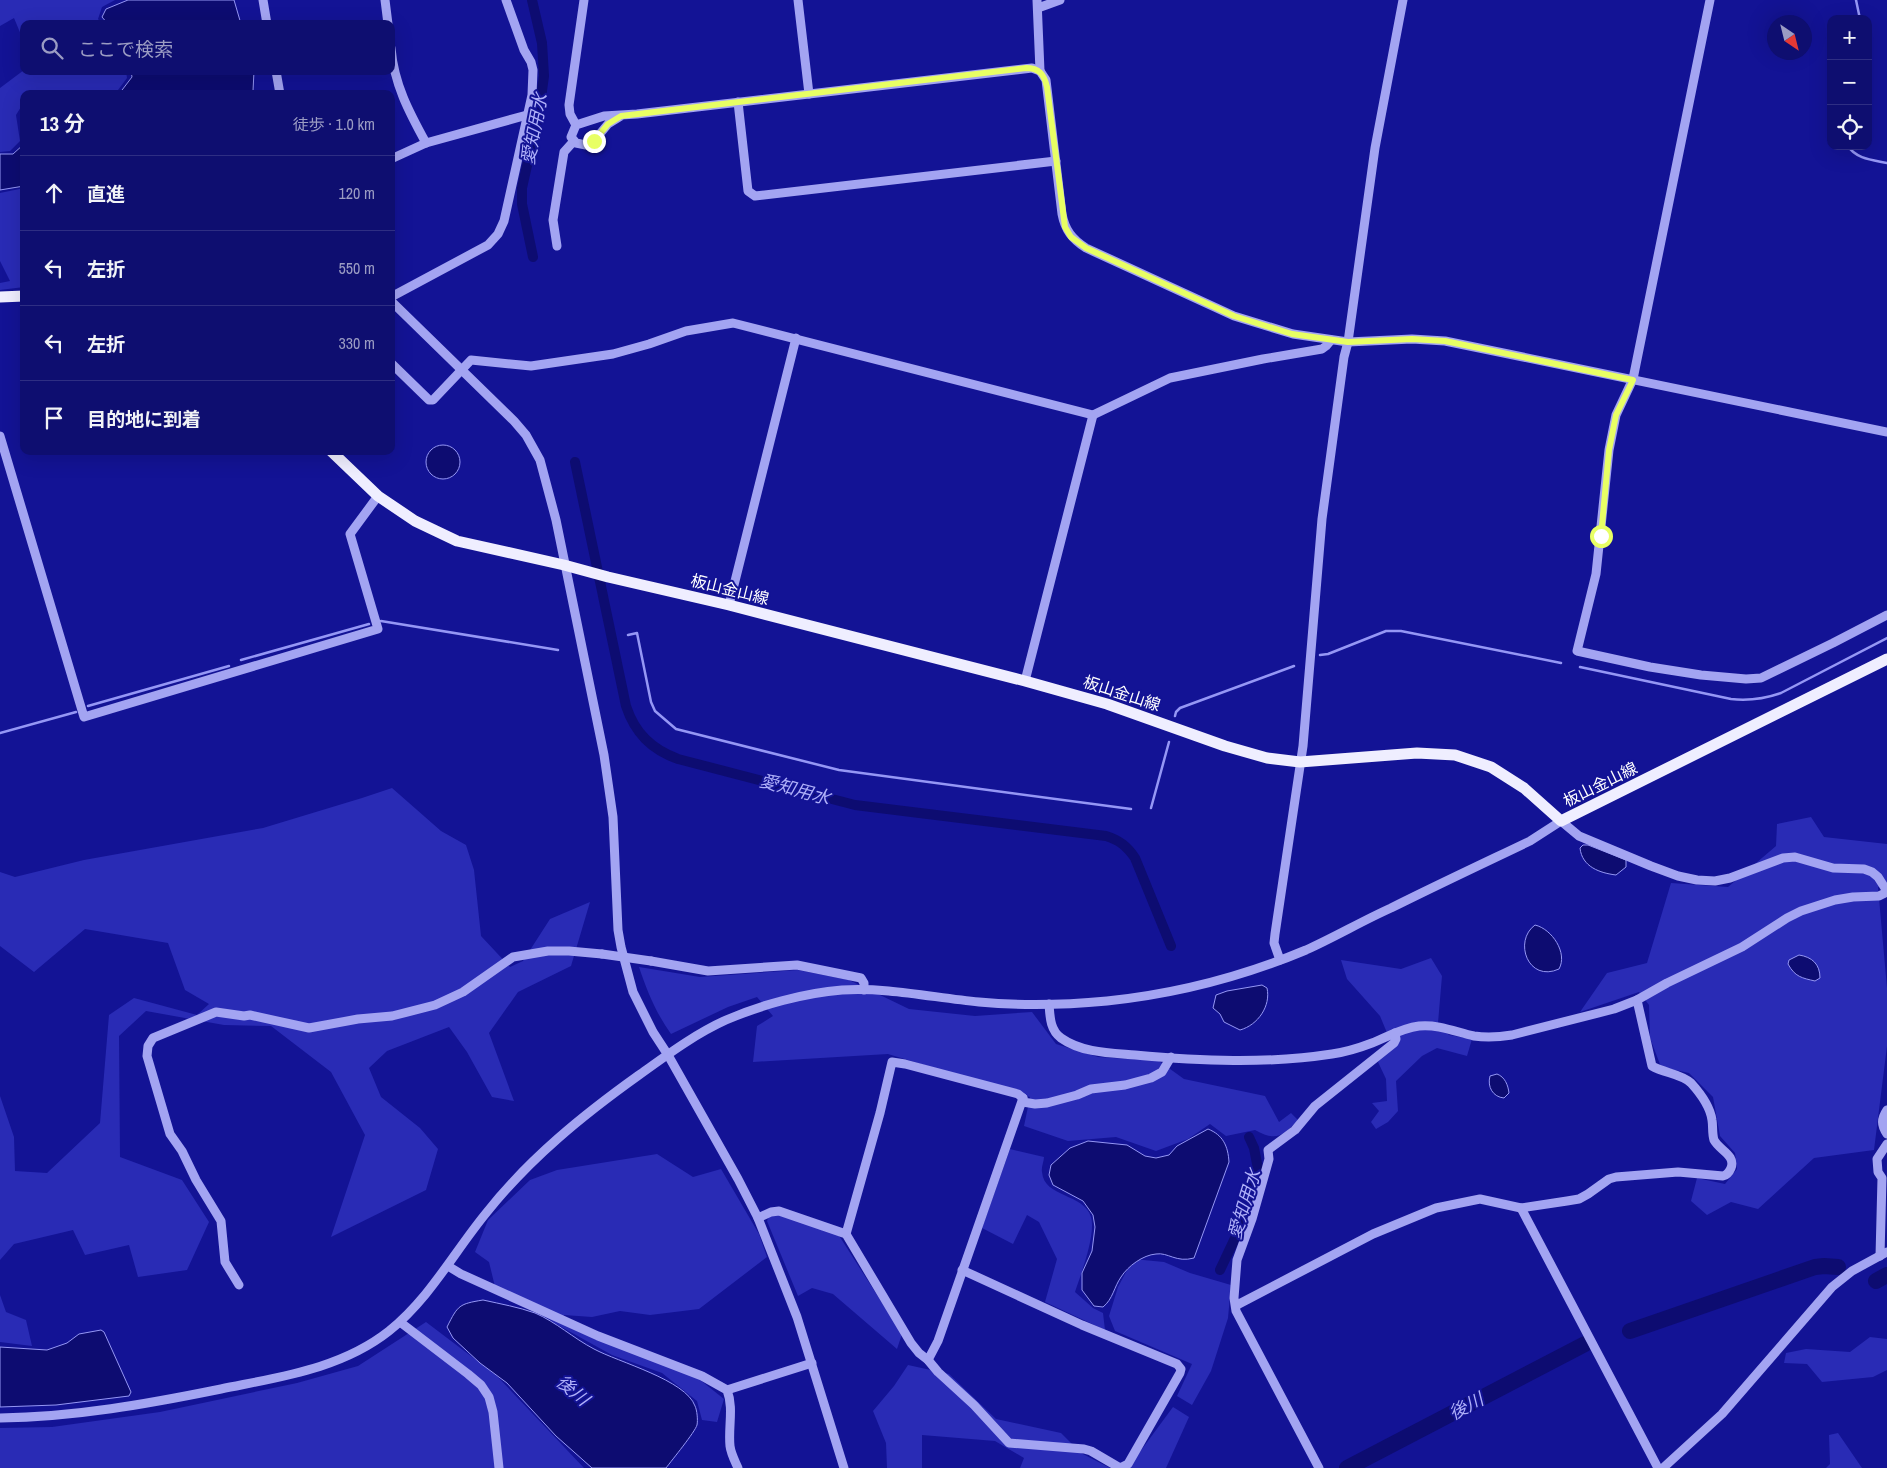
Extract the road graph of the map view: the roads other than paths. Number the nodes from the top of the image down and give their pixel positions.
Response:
1 (263, 0) edge
2 (385, 0) edge
3 (506, 0) edge
4 (584, 0) edge
5 (798, 0) edge
6 (1060, 0) edge
7 (1404, 0) edge
8 (1710, 0) edge
9 (1038, 4) edge
10 (266, 20) edge
11 (388, 20) edge
12 (1040, 71) junction
13 (395, 74) edge
14 (277, 75) edge
15 (279, 90) edge
16 (809, 94) junction
17 (738, 102) junction
18 (527, 115) junction
19 (621, 116) junction
20 (576, 125) junction
21 (573, 142) junction
22 (426, 143) junction
23 (395, 157) edge
24 (1056, 161) junction
25 (557, 246) dead end
26 (395, 295) edge
27 (20, 296) edge
28 (0, 297) edge
29 (395, 305) edge
30 (796, 338) junction
31 (1331, 340) junction
32 (1348, 342) junction
33 (395, 367) edge
34 (462, 369) junction
35 (1633, 380) junction
36 (1093, 415) junction
37 (1887, 432) edge
38 (0, 436) edge
39 (335, 455) edge
40 (378, 496) junction
41 (564, 564) junction
42 (729, 605) junction
43 (1887, 615) edge
44 (1887, 659) edge
45 (1025, 681) junction
46 (1300, 762) junction
47 (1561, 821) junction
48 (1887, 891) edge
49 (1280, 960) junction
50 (864, 990) junction
51 (1637, 1000) junction
52 (1049, 1004) junction
53 (1395, 1033) junction
54 (668, 1055) junction
55 (1171, 1057) junction
56 (1022, 1098) junction
57 (1887, 1110) edge
58 (1887, 1134) edge
59 (1887, 1144) edge
60 (1521, 1208) junction
61 (758, 1218) junction
62 (846, 1234) junction
63 (1884, 1254) edge
64 (448, 1266) junction
65 (962, 1270) junction
66 (239, 1285) dead end
67 (1236, 1305) junction
68 (400, 1322) junction
69 (928, 1360) junction
70 (812, 1363) junction
71 (727, 1390) junction
72 (0, 1418) edge
73 (498, 1468) edge
74 (738, 1468) edge
75 (844, 1468) edge
76 (1319, 1468) edge
77 (1658, 1468) edge
78 (1663, 1468) edge

1 - 10 street
2 - 11 street
3 - 18 street
4 - 20 street
5 - 16 street
6 - 9 street
7 - 32 street
8 - 35 street
9 - 12 street
12 - 16 street
12 - 24 street
13 - 22 street
14 - 15 street
16 - 17 street
17 - 19 street
17 - 24 street
18 - 22 street
18 - 26 street
19 - 20 street
19 - 21 street
20 - 21 street
21 - 25 street
22 - 23 street
24 - 31 street
27 - 28 main road
29 - 34 street
30 - 34 street
30 - 36 street
30 - 42 street
31 - 32 street
31 - 36 street
32 - 35 street
32 - 46 street
33 - 34 street
34 - 41 street
35 - 37 street
35 - 43 street
36 - 45 street
38 - 40 street
39 - 40 main road, 板山金山線
40 - 41 main road, 板山金山線
41 - 42 main road, 板山金山線
41 - 54 street
42 - 45 main road, 板山金山線
44 - 47 main road, 板山金山線
45 - 46 main road, 板山金山線
46 - 47 main road, 板山金山線
46 - 49 street
47 - 48 street
47 - 49 street
48 - 51 street
49 - 52 street
50 - 52 street
50 - 54 street
50 - 66 street, bridge
51 - 53 street
51 - 60 street
52 - 55 street
53 - 55 street
53 - 67 street
54 - 61 street
54 - 64 street
55 - 56 street
56 - 62 street
56 - 65 street
57 - 58 street
59 - 63 street
60 - 67 street
60 - 77 street
61 - 62 street
61 - 70 street
62 - 69 street
63 - 78 street
64 - 68 street
64 - 71 street
65 - 69 street
65 - 69 street
67 - 76 street
68 - 72 street
68 - 73 street
70 - 71 street
70 - 75 street
71 - 74 street

